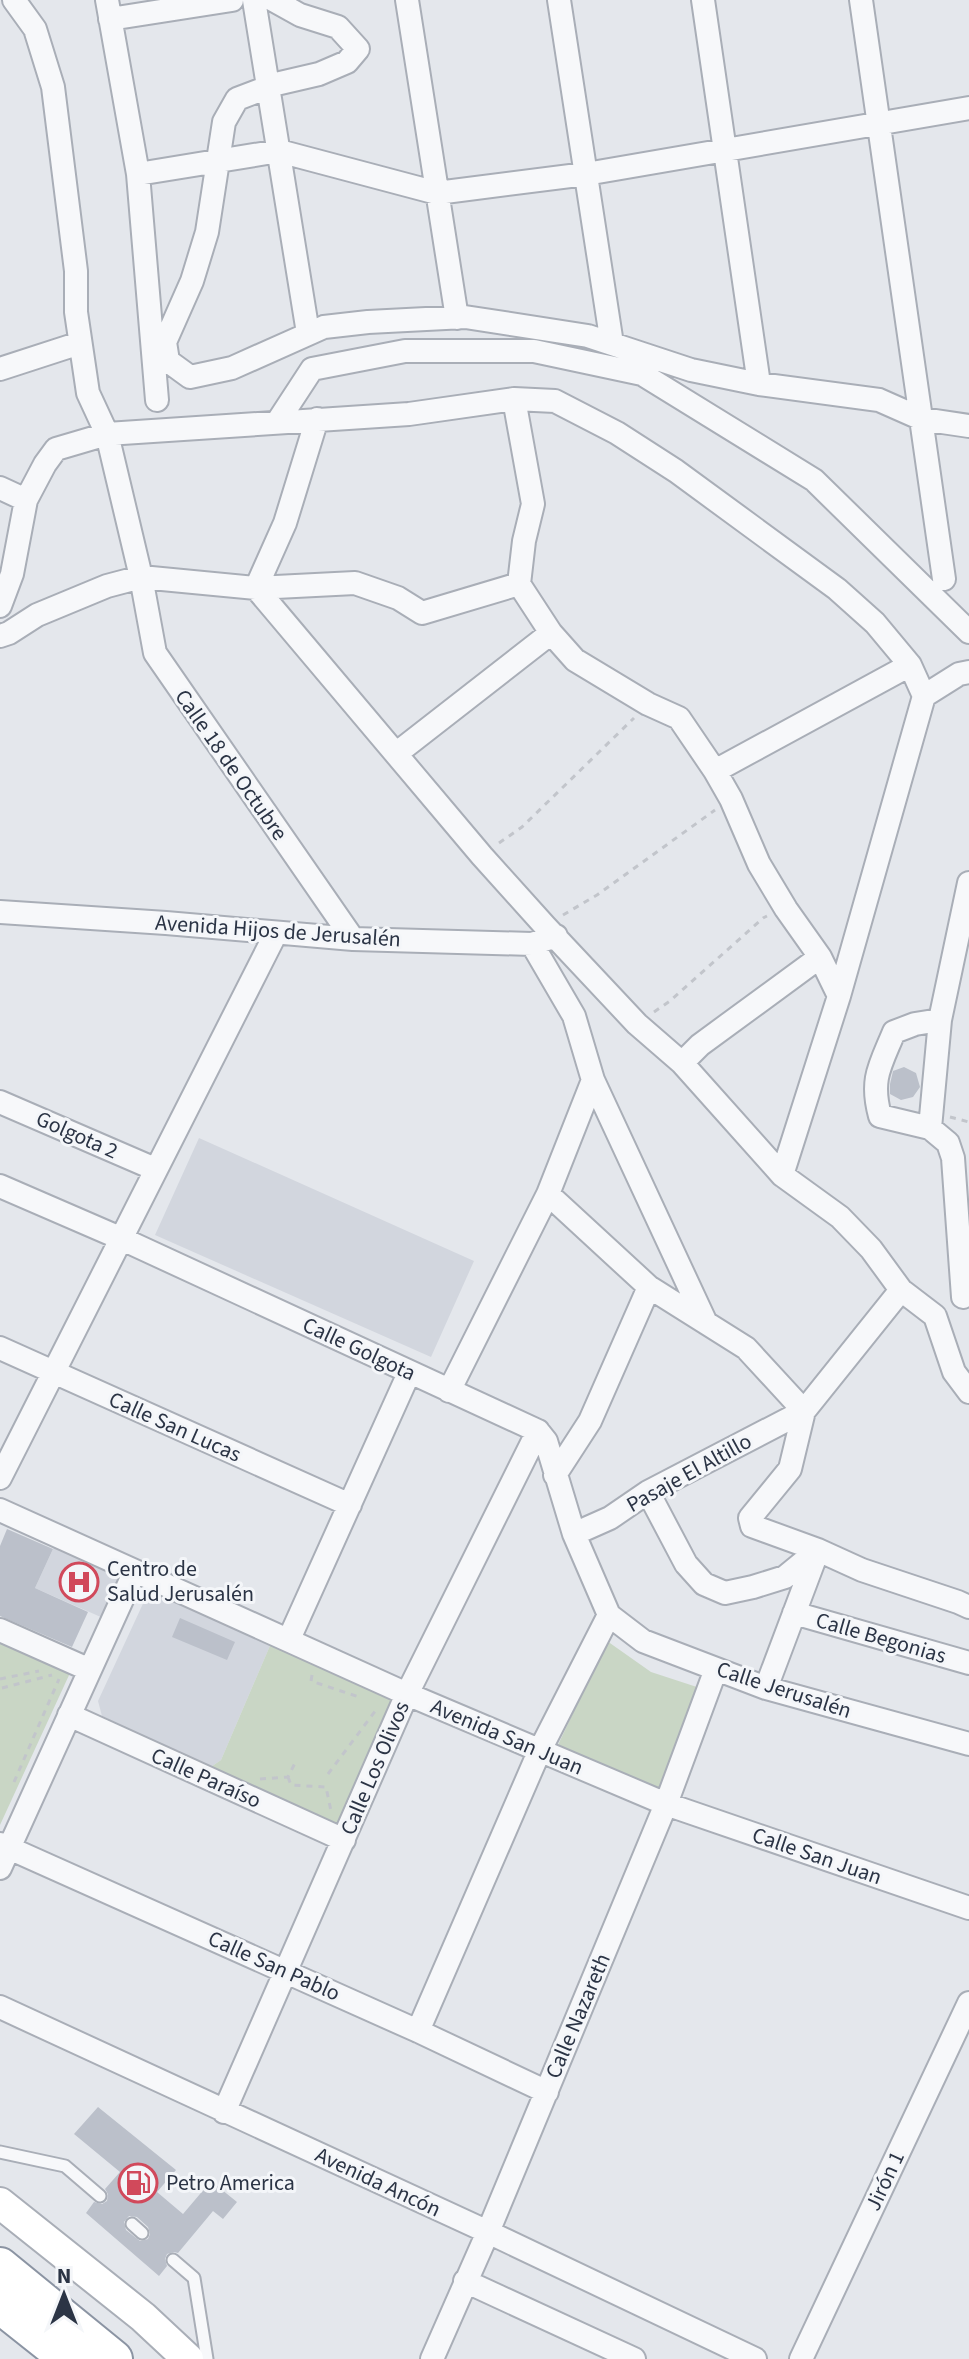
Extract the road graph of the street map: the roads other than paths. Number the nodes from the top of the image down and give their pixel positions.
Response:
1 (14, 0) edge
2 (232, 0) edge
3 (254, 0) edge
4 (273, 0) edge
5 (407, 0) edge
6 (559, 0) edge
7 (703, 0) edge
8 (861, 0) edge
9 (108, 9) edge
10 (268, 87) junction
11 (969, 108) edge
12 (879, 123) junction
13 (725, 150) junction
14 (279, 151) junction
15 (218, 161) junction
16 (138, 174) junction
17 (586, 174) junction
18 (437, 193) junction
19 (457, 318) junction
20 (308, 333) junction
21 (80, 343) junction
22 (612, 344) junction
23 (0, 369) edge
24 (759, 384) junction
25 (514, 399) junction
26 (157, 400) dead end
27 (317, 419) junction
28 (922, 419) junction
29 (278, 421) junction
30 (969, 426) edge
31 (107, 434) junction
32 (0, 488) edge
33 (26, 500) junction
34 (141, 577) junction
35 (944, 579) dead end
36 (519, 584) junction
37 (256, 588) junction
38 (0, 606) edge
39 (969, 632) edge
40 (551, 633) junction
41 (0, 636) edge
42 (910, 665) junction
43 (969, 672) edge
44 (924, 696) junction
45 (397, 753) junction
46 (715, 771) junction
47 (969, 883) edge
48 (0, 912) edge
49 (276, 933) junction
50 (544, 935) junction
51 (963, 937) edge
52 (353, 939) junction
53 (820, 957) junction
54 (839, 996) junction
55 (940, 1020) junction
56 (682, 1063) junction
57 (593, 1080) junction
58 (0, 1102) edge
59 (930, 1128) junction
60 (155, 1169) junction
61 (782, 1175) junction
62 (0, 1186) edge
63 (548, 1194) junction
64 (120, 1238) junction
65 (649, 1287) junction
66 (901, 1290) junction
67 (966, 1291) edge
68 (935, 1316) junction
69 (707, 1326) junction
70 (0, 1348) edge
71 (969, 1351) edge
72 (954, 1372) junction
73 (409, 1373) junction
74 (55, 1374) junction
75 (449, 1391) junction
76 (969, 1392) edge
77 (804, 1411) junction
78 (538, 1431) junction
79 (555, 1475) junction
80 (0, 1478) edge
81 (648, 1492) junction
82 (350, 1505) junction
83 (0, 1510) edge
84 (574, 1534) junction
85 (818, 1550) junction
86 (135, 1571) junction
87 (969, 1607) edge
88 (794, 1613) junction
89 (609, 1615) junction
90 (0, 1630) edge
91 (289, 1639) junction
92 (969, 1663) edge
93 (716, 1669) junction
94 (90, 1670) junction
95 (766, 1688) junction
96 (398, 1690) junction
97 (69, 1715) junction
98 (969, 1744) edge
99 (539, 1752) junction
100 (666, 1804) junction
101 (336, 1837) junction
102 (3, 1854) edge
103 (969, 1908) edge
104 (285, 1971) junction
105 (969, 2003) edge
106 (0, 2007) edge
107 (418, 2031) junction
108 (547, 2092) junction
109 (224, 2112) junction
110 (0, 2152) edge
111 (100, 2196) dead end
112 (0, 2203) edge
113 (132, 2224) dead end
114 (488, 2232) junction
115 (142, 2233) dead end
116 (173, 2260) dead end
117 (0, 2266) edge
118 (465, 2281) junction
119 (0, 2305) edge
120 (68, 2359) edge
121 (114, 2359) edge
122 (188, 2359) edge
123 (207, 2359) edge
124 (432, 2359) edge
125 (634, 2359) edge
126 (755, 2359) edge
127 (801, 2359) edge

1 - 21 street, Calle 18 de Octubre
2 - 9 street
3 - 10 street
4 - 10 street
5 - 18 street
6 - 17 street
7 - 13 street
8 - 12 street
9 - 16 street
10 - 14 street
10 - 15 street
11 - 12 street
12 - 13 street
12 - 28 street
13 - 17 street
13 - 24 street
14 - 15 street
14 - 18 street
14 - 20 street
15 - 16 street
15 - 20 street
16 - 26 street
17 - 18 street
17 - 22 street
18 - 19 street
19 - 20 street
19 - 22 street
21 - 23 street
21 - 31 street, Calle 18 de Octubre
22 - 24 street
24 - 28 street
25 - 27 street
25 - 36 street
25 - 42 street
27 - 29 street
27 - 37 street
28 - 30 street
28 - 35 street
29 - 31 street
29 - 39 street
31 - 33 street
31 - 34 street, Calle 18 de Octubre
32 - 33 street
33 - 38 street
34 - 37 street
34 - 41 street
34 - 52 street, Calle 18 de Octubre
36 - 37 street
36 - 40 street
37 - 45 street
40 - 45 street
40 - 46 street
42 - 44 street
42 - 46 street
43 - 44 street
44 - 54 street
45 - 50 street
46 - 53 street
47 - 51 street
48 - 49 street, Avenida Hijos de Jerusalén
49 - 52 street, Avenida Hijos de Jerusalén
49 - 60 street
50 - 52 street, Avenida Hijos de Jerusalén
50 - 56 street
50 - 57 street
51 - 55 street
53 - 54 street
53 - 56 street
54 - 61 street
55 - 59 street
55 - 59 street
56 - 61 street
57 - 63 street
57 - 69 street
58 - 60 street, Golgota 2
59 - 67 street
60 - 64 street
61 - 66 street
62 - 64 street, Calle Golgota
63 - 65 street
63 - 75 street
64 - 73 street, Calle Golgota
64 - 74 street
65 - 69 street
65 - 79 street
66 - 68 street
66 - 77 street
67 - 68 street
68 - 72 street
69 - 77 street
70 - 74 street, Calle San Lucas
71 - 72 street
72 - 76 street
73 - 75 street, Calle Golgota
73 - 82 street
74 - 80 street
74 - 82 street, Calle San Lucas
75 - 78 street, Calle Golgota
77 - 81 street, Pasaje El Altillo
77 - 85 street
78 - 79 street
78 - 96 street, Calle Los Olivos
79 - 84 street
81 - 84 street, Pasaje El Altillo
81 - 85 street
82 - 91 street
83 - 86 street, Avenida San Juan
84 - 89 street
85 - 87 street
85 - 88 street
86 - 91 street, Avenida San Juan
86 - 94 street
88 - 92 street, Calle Begonias
88 - 95 street
89 - 93 street, Calle Jerusalén
89 - 99 street
90 - 94 street
91 - 96 street, Avenida San Juan
93 - 95 street, Calle Jerusalén
93 - 100 street, Calle Nazareth
94 - 97 street
95 - 98 street, Calle Jerusalén
96 - 99 street, Avenida San Juan
96 - 101 street, Calle Los Olivos
97 - 101 street, Calle Paraíso
97 - 102 street
99 - 100 street, Avenida San Juan
99 - 107 street
100 - 103 street, Calle San Juan
100 - 108 street, Calle Nazareth
101 - 104 street, Calle Los Olivos
102 - 104 street, Calle San Pablo
104 - 107 street, Calle San Pablo
104 - 109 street, Calle Los Olivos
105 - 127 street, Jirón 1
106 - 109 street, Avenida Ancón
107 - 108 street, Calle San Pablo
108 - 114 street, Calle Nazareth
109 - 114 street, Avenida Ancón
110 - 111 lane
112 - 122 main road
113 - 115 lane
114 - 118 street, Calle Nazareth
114 - 126 street, Avenida Ancón
116 - 123 lane
117 - 121 highway
118 - 124 street, Calle Nazareth
118 - 125 street
119 - 120 highway

